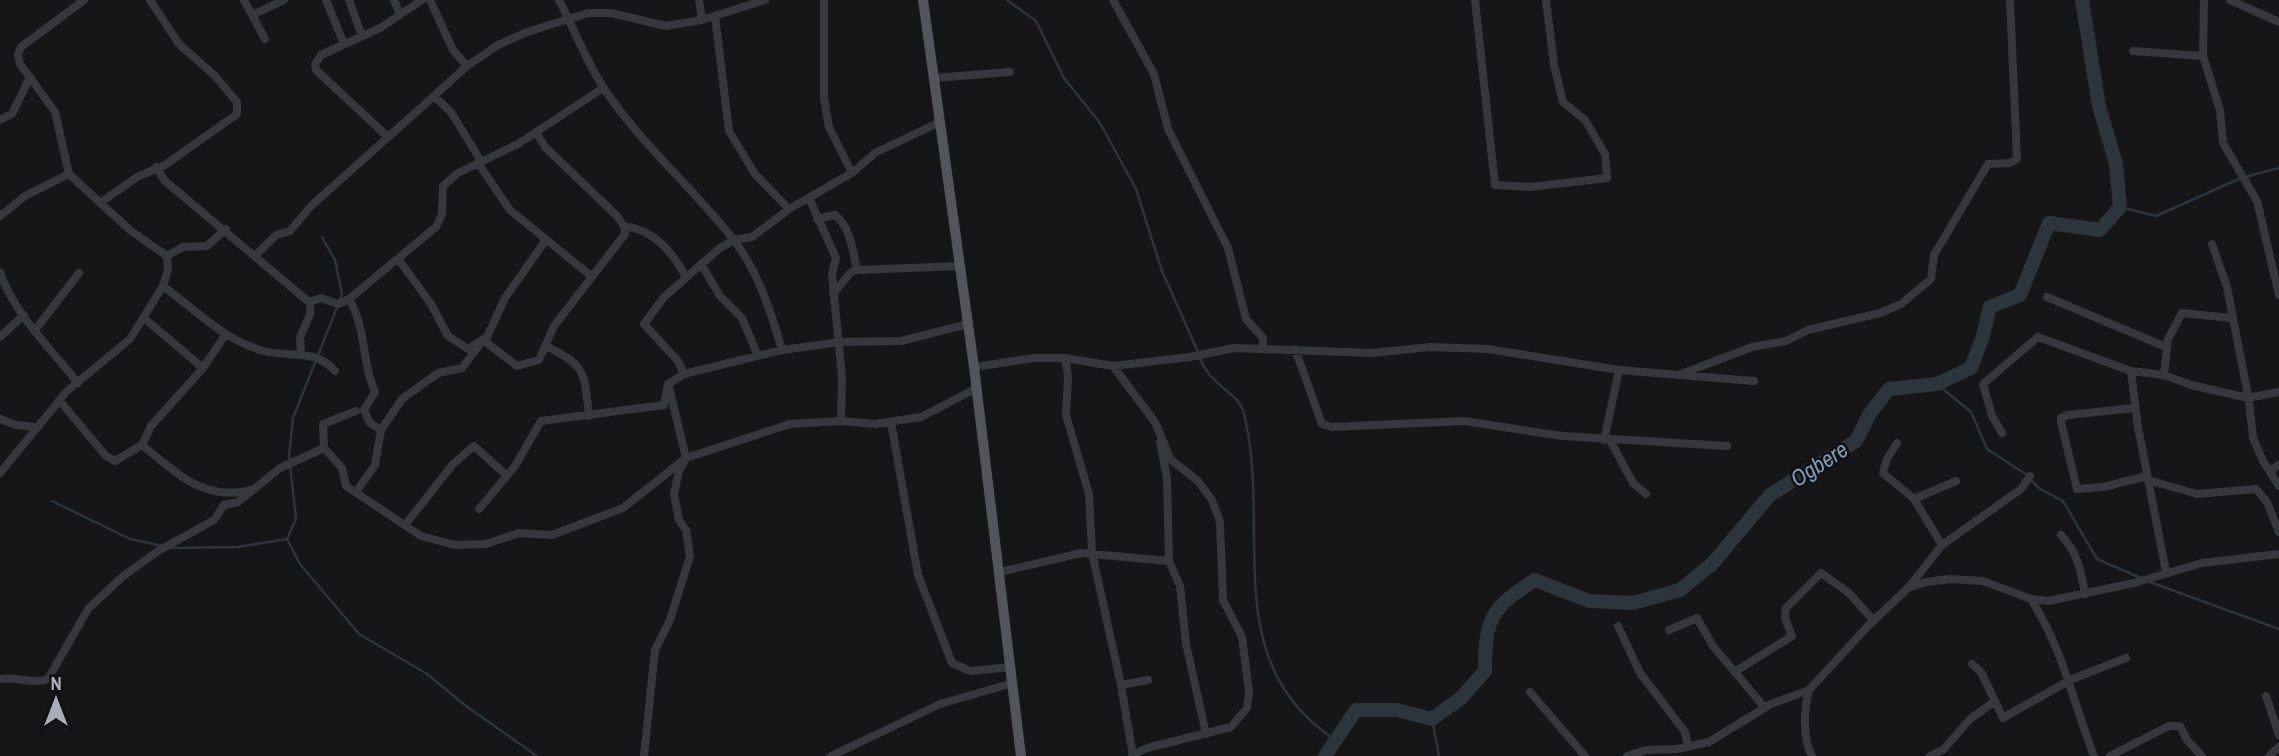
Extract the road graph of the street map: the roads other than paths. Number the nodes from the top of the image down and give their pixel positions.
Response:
1 (84, 0) edge
2 (150, 0) edge
3 (244, 0) edge
4 (284, 0) edge
5 (326, 0) edge
6 (349, 0) edge
7 (394, 0) edge
8 (422, 0) edge
9 (430, 0) edge
10 (559, 0) edge
11 (699, 0) edge
12 (765, 0) edge
13 (824, 0) edge
14 (923, 0) edge
15 (1113, 0) edge
16 (1475, 0) edge
17 (1546, 0) edge
18 (2010, 0) edge
19 (2204, 0) edge
20 (2230, 0) edge
21 (2279, 10) edge
22 (252, 15) junction
23 (400, 15) junction
24 (715, 16) junction
25 (702, 20) junction
26 (570, 21) junction
27 (2276, 21) edge
28 (362, 36) junction
29 (265, 39) dead end
30 (344, 44) junction
31 (2133, 51) dead end
32 (2203, 57) junction
33 (467, 66) junction
34 (1010, 72) dead end
35 (30, 77) junction
36 (934, 78) junction
37 (604, 88) junction
38 (434, 96) junction
39 (0, 120) edge
40 (940, 122) junction
41 (536, 132) junction
42 (388, 137) junction
43 (480, 162) junction
44 (156, 167) junction
45 (852, 173) junction
46 (69, 174) junction
47 (809, 198) junction
48 (100, 202) junction
49 (789, 209) junction
50 (0, 216) edge
51 (817, 219) junction
52 (624, 226) junction
53 (226, 229) junction
54 (544, 239) junction
55 (734, 240) junction
56 (2212, 244) dead end
57 (256, 255) junction
58 (167, 256) junction
59 (399, 260) junction
60 (701, 264) junction
61 (960, 267) junction
62 (857, 270) junction
63 (0, 272) edge
64 (79, 273) dead end
65 (592, 276) junction
66 (686, 277) junction
67 (163, 286) junction
68 (833, 294) junction
69 (2279, 295) edge
70 (2047, 297) dead end
71 (349, 299) junction
72 (309, 302) junction
73 (24, 315) junction
74 (144, 318) junction
75 (2231, 318) junction
76 (968, 324) junction
77 (35, 330) junction
78 (226, 334) junction
79 (0, 337) edge
80 (483, 340) junction
81 (840, 342) junction
82 (546, 346) junction
83 (2166, 347) junction
84 (1263, 348) junction
85 (1295, 349) junction
86 (782, 350) junction
87 (301, 353) junction
88 (758, 356) junction
89 (1065, 358) junction
90 (1113, 366) junction
91 (974, 367) junction
92 (203, 368) junction
93 (1619, 370) junction
94 (335, 371) dead end
95 (2131, 372) junction
96 (684, 374) junction
97 (1678, 375) junction
98 (2164, 375) junction
99 (1754, 381) dead end
100 (78, 383) junction
101 (668, 384) junction
102 (977, 388) junction
103 (2279, 392) edge
104 (2248, 398) junction
105 (59, 400) junction
106 (2135, 408) junction
107 (356, 411) dead end
108 (589, 416) junction
109 (0, 419) edge
110 (841, 421) junction
111 (891, 422) junction
112 (1155, 422) junction
113 (36, 426) junction
114 (381, 430) junction
115 (2002, 433) dead end
116 (1607, 440) junction
117 (1897, 443) dead end
118 (142, 444) junction
119 (1727, 446) dead end
120 (324, 448) junction
121 (686, 458) junction
122 (2279, 464) edge
123 (2269, 471) junction
124 (0, 473) edge
125 (506, 475) junction
126 (2030, 476) dead end
127 (2147, 478) junction
128 (1956, 481) dead end
129 (2279, 486) edge
130 (255, 489) junction
131 (356, 492) junction
132 (1646, 495) dead end
133 (1914, 499) junction
134 (480, 509) dead end
135 (405, 525) junction
136 (2279, 532) edge
137 (2061, 535) dead end
138 (1942, 545) junction
139 (1092, 553) junction
140 (2279, 554) edge
141 (1169, 561) junction
142 (1000, 572) junction
143 (2166, 572) junction
144 (1908, 588) junction
145 (2085, 594) junction
146 (2031, 599) junction
147 (1874, 621) junction
148 (1618, 626) dead end
149 (1669, 630) dead end
150 (2126, 658) dead end
151 (1972, 664) dead end
152 (1011, 667) junction
153 (1735, 671) junction
154 (0, 679) edge
155 (1148, 680) dead end
156 (2070, 680) junction
157 (1013, 683) junction
158 (1121, 685) junction
159 (1809, 690) junction
160 (1530, 692) dead end
161 (2266, 696) dead end
162 (1995, 701) junction
163 (1765, 708) junction
164 (1206, 734) junction
165 (2279, 735) edge
166 (1688, 747) junction
167 (2278, 747) edge
168 (1665, 750) junction
169 (1133, 755) edge
170 (644, 756) edge
171 (831, 756) edge
172 (1021, 756) edge
173 (1586, 756) edge
174 (1627, 756) edge
175 (1673, 756) edge
176 (1812, 756) edge
177 (1930, 756) edge
178 (2094, 756) edge
179 (2110, 756) edge
180 (2202, 756) edge
181 (2269, 756) edge

1 - 35 street
2 - 44 street
3 - 22 street
4 - 22 street
5 - 30 street
6 - 28 street
7 - 23 street
8 - 23 street
9 - 33 street
10 - 26 street
11 - 25 street
12 - 24 street
13 - 45 street
14 - 36 main road
15 - 84 street
16 - 17 street
18 - 97 street
19 - 32 street
20 - 27 street
21 - 27 street
22 - 29 street
23 - 28 street
24 - 25 street
24 - 49 street
25 - 26 street
26 - 33 street
26 - 37 street
28 - 30 street
30 - 42 street
31 - 32 street
32 - 69 street
33 - 38 street
34 - 36 street
35 - 39 street
35 - 46 street
36 - 40 main road
37 - 41 street
37 - 55 street
38 - 42 street
38 - 43 street
40 - 45 street
40 - 61 main road
41 - 43 street
41 - 52 street
42 - 57 street
43 - 54 street
43 - 59 street
44 - 48 street
44 - 53 street
45 - 47 street
46 - 48 street
46 - 50 street
47 - 49 street
47 - 51 street
48 - 58 street
49 - 55 street
51 - 62 street
51 - 68 street
52 - 65 street
52 - 66 street
53 - 57 street
53 - 58 street
54 - 65 street
54 - 80 street
55 - 60 street
55 - 86 street
56 - 75 street
57 - 72 street
58 - 67 street
59 - 71 street
59 - 80 street
60 - 66 street
60 - 88 street
61 - 62 street
61 - 76 main road
62 - 68 street
63 - 73 street
64 - 77 street
65 - 82 street
66 - 96 street
67 - 74 street
67 - 78 street
68 - 81 street
70 - 83 street
71 - 72 street
71 - 114 street
72 - 87 street
73 - 77 street
73 - 79 street
74 - 92 street
74 - 100 street
75 - 83 street
75 - 104 street
76 - 81 street
76 - 91 main road
77 - 100 street
78 - 87 street
78 - 92 street
80 - 82 street
80 - 114 street
81 - 86 street
81 - 110 street
82 - 108 street
83 - 98 street
84 - 85 street
84 - 90 street
85 - 93 street
85 - 116 street
86 - 88 street
87 - 94 street
88 - 96 street
89 - 90 street
89 - 91 street
89 - 139 street
90 - 112 street
91 - 102 main road
92 - 118 street
93 - 97 street
93 - 116 street
95 - 98 street
95 - 106 street
95 - 115 street
96 - 101 street
97 - 99 street
98 - 104 street
100 - 105 street
101 - 108 street
101 - 121 street
102 - 111 street
102 - 142 main road
103 - 104 street
104 - 123 street
105 - 113 street
105 - 118 street
106 - 127 street
106 - 127 street
107 - 120 street
108 - 125 street
109 - 113 street
110 - 111 street
110 - 121 street
111 - 152 street
112 - 141 street
112 - 164 street
113 - 124 street
114 - 131 street
116 - 119 street
116 - 132 street
117 - 133 street
118 - 130 street
120 - 130 street
120 - 131 street
121 - 135 street
121 - 170 street
122 - 123 street
123 - 129 street
125 - 134 street
125 - 135 street
126 - 138 street
127 - 136 street
127 - 143 street
128 - 133 street
130 - 154 street
131 - 135 street
133 - 138 street
137 - 145 street
138 - 144 street
139 - 141 street
139 - 142 street
139 - 158 street
140 - 143 street
141 - 164 street
142 - 152 main road
143 - 145 street
144 - 146 street
144 - 147 street
145 - 146 street
146 - 156 street
147 - 153 street
147 - 159 street
148 - 166 street
149 - 153 street
150 - 156 street
151 - 162 street
152 - 157 main road
153 - 163 street
155 - 158 street
156 - 162 street
156 - 178 street
157 - 171 street
157 - 172 main road
158 - 169 street
159 - 163 street
159 - 176 street
160 - 173 street
161 - 165 street
162 - 177 street
163 - 166 street
164 - 169 street
165 - 167 street
166 - 168 street
167 - 181 street
168 - 174 street
168 - 175 street
179 - 180 street

